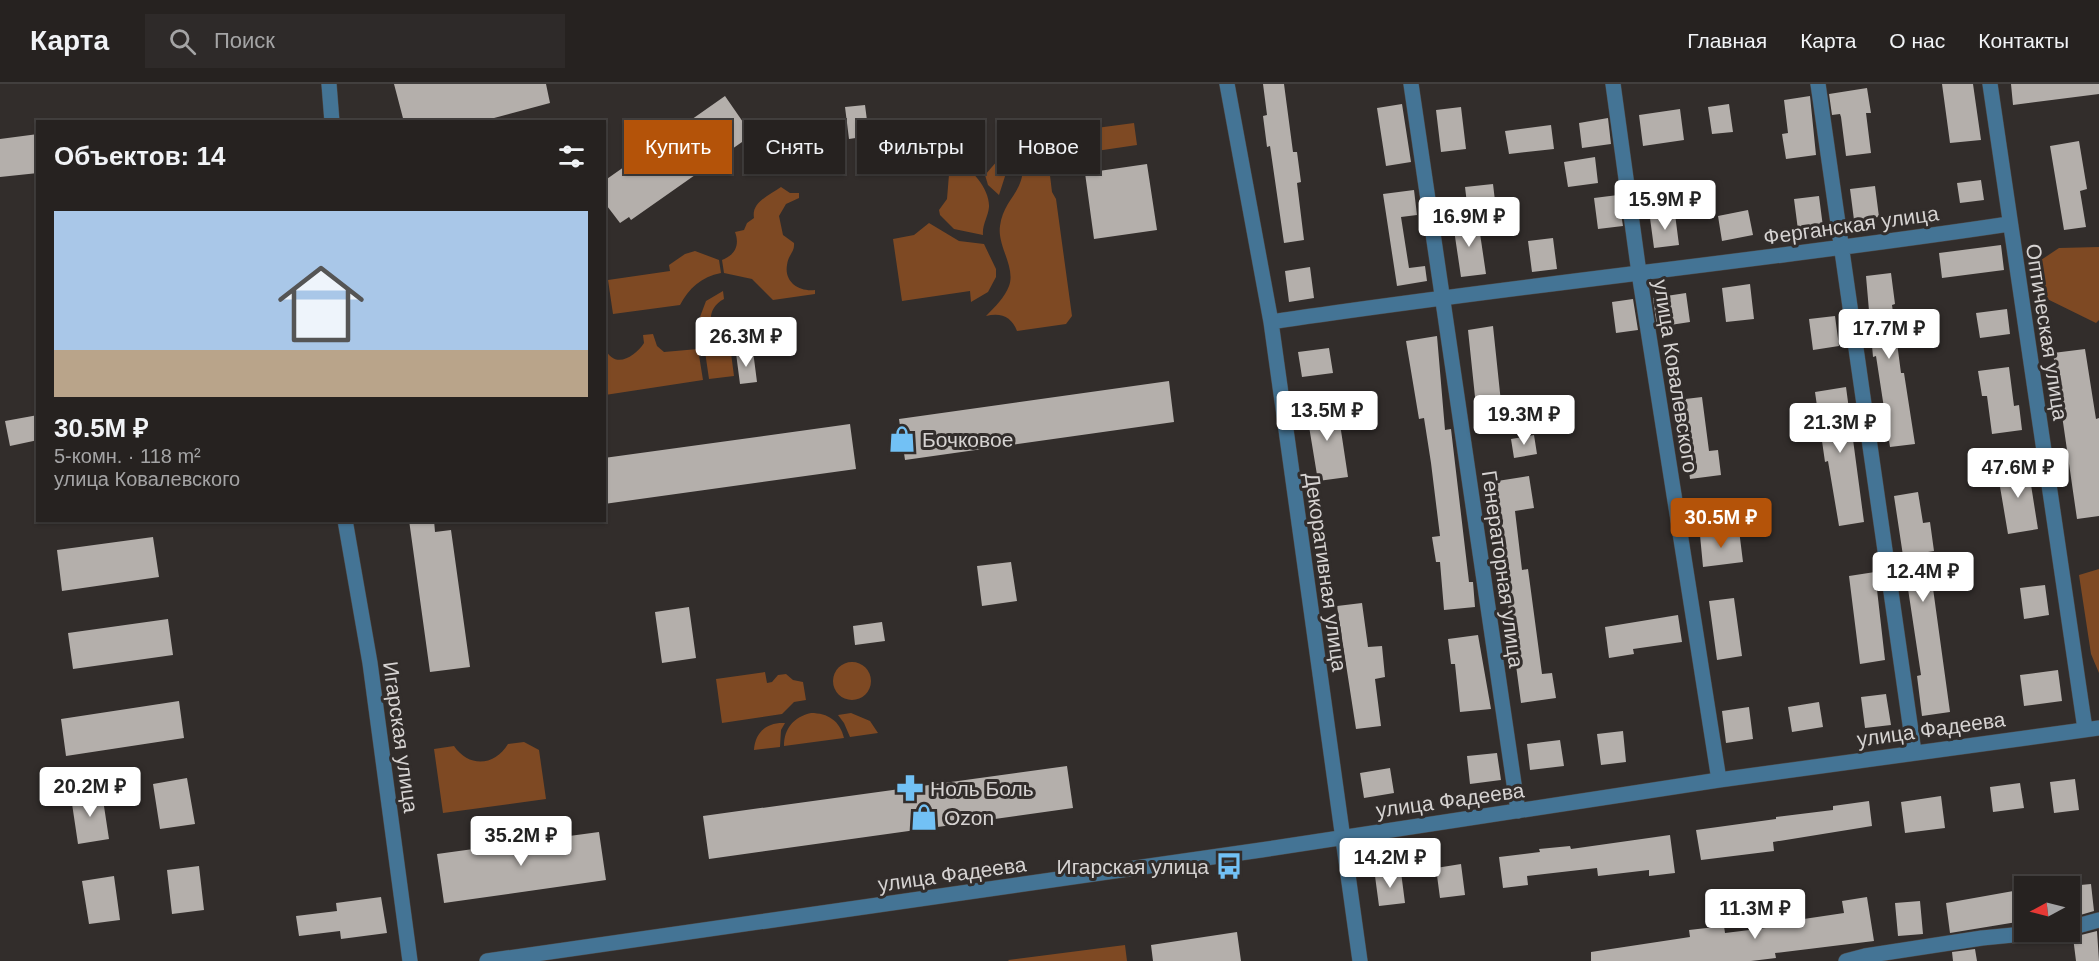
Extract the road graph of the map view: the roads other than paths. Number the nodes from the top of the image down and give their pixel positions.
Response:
1 (329, 84) edge
2 (1227, 84) edge
3 (1412, 84) edge
4 (1613, 84) edge
5 (1818, 84) edge
6 (1990, 84) edge
7 (332, 120) edge
8 (2009, 224) junction
9 (1841, 249) junction
10 (1639, 273) junction
11 (1442, 296) junction
12 (1271, 322) junction
13 (345, 522) edge
14 (2092, 728) edge
15 (1914, 752) junction
16 (1719, 780) junction
17 (1518, 811) junction
18 (1342, 837) junction
19 (2099, 920) edge
20 (2080, 925) edge
21 (2014, 935) edge
22 (410, 961) edge
23 (487, 961) edge
24 (1360, 961) edge
25 (1846, 961) edge

1 - 7 street
2 - 12 street, Декоративная улица
3 - 11 street, Генераторная улица
4 - 10 street, улица Ковалевского
5 - 9 street
6 - 8 street, Оптическая улица
8 - 9 street, Ферганская улица
8 - 14 street, Оптическая улица
9 - 10 street, Ферганская улица
9 - 15 street
10 - 11 street, Ферганская улица
10 - 16 street, улица Ковалевского
11 - 12 street, Ферганская улица
11 - 17 street, Генераторная улица
12 - 18 street, Декоративная улица
13 - 22 street, Игарская улица
14 - 15 street, улица Фадеева
15 - 16 street, улица Фадеева
16 - 17 street, улица Фадеева
17 - 18 street, улица Фадеева
18 - 23 street, улица Фадеева
18 - 24 street, Декоративная улица
19 - 20 street
21 - 25 street

